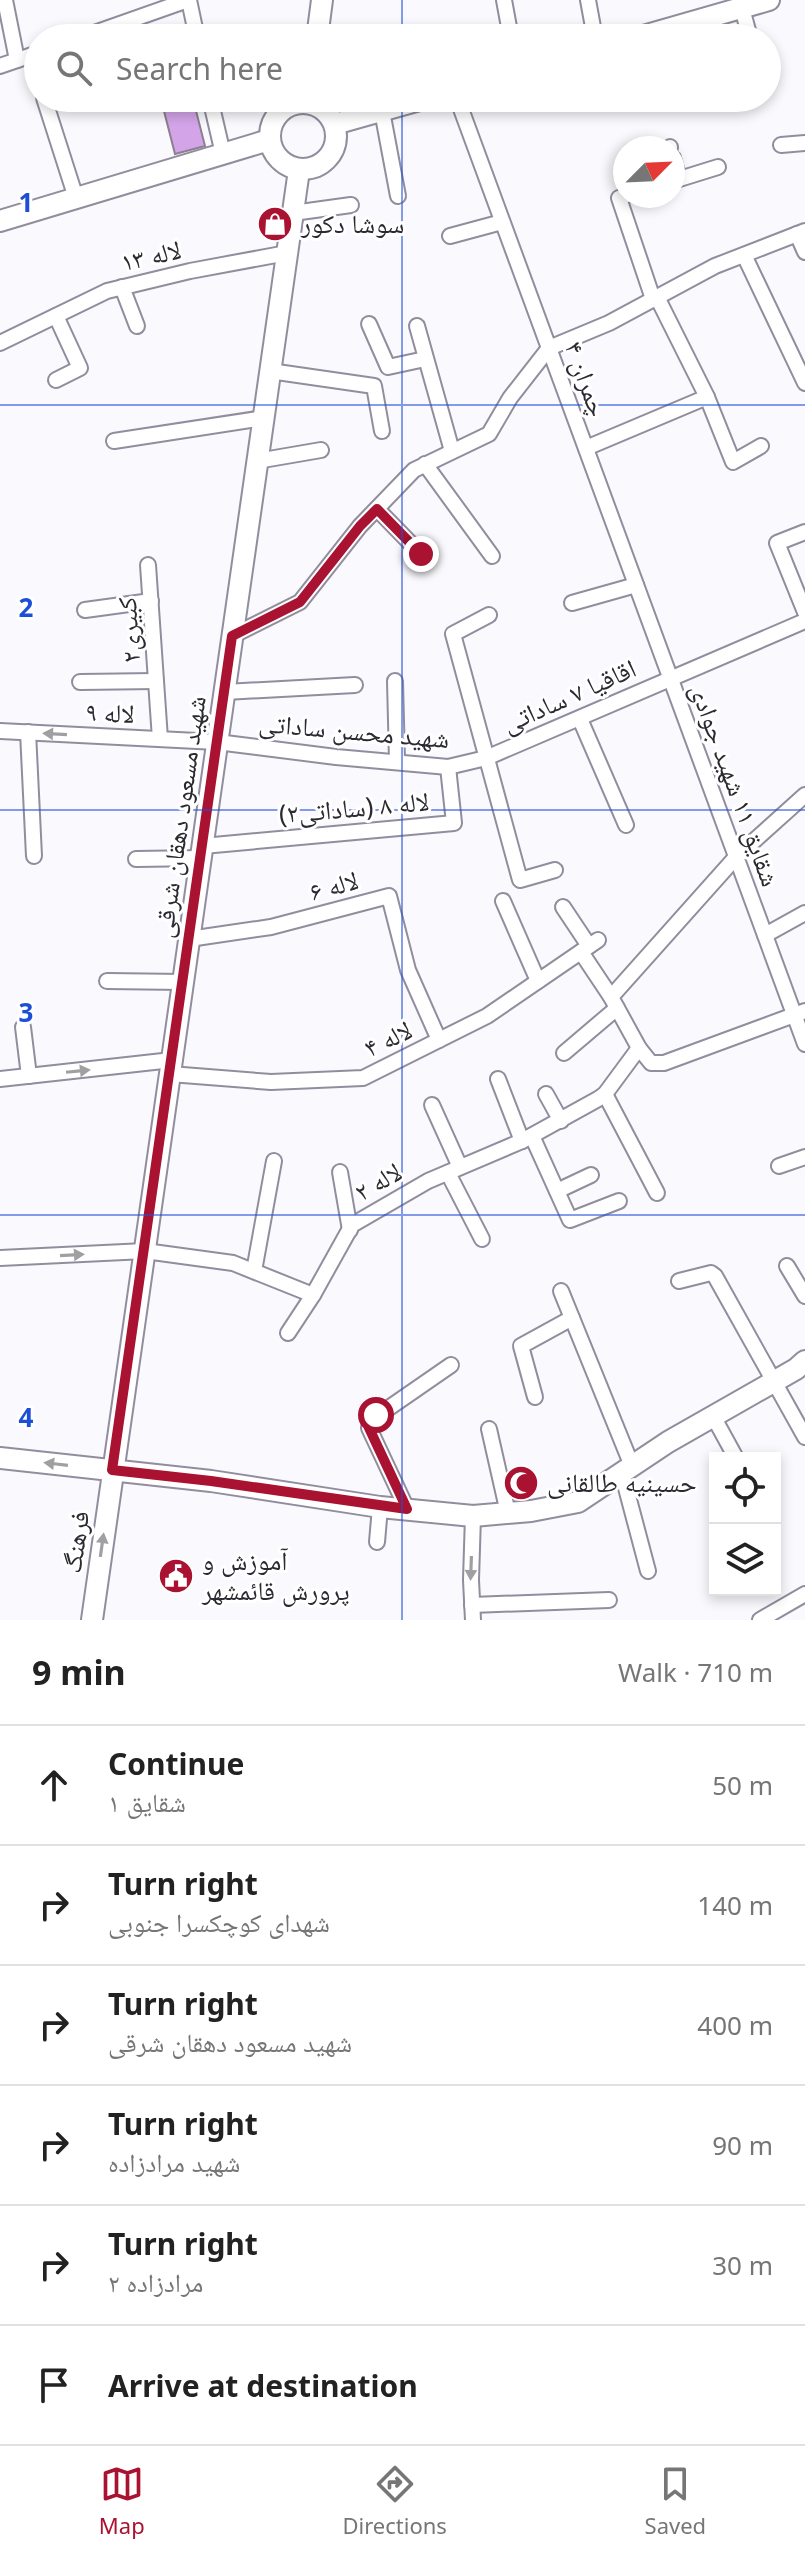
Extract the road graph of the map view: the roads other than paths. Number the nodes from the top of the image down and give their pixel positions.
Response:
1 (5, 0) edge
2 (189, 0) edge
3 (322, 0) edge
4 (504, 0) edge
5 (588, 0) edge
6 (769, 0) edge
7 (742, 8) junction
8 (120, 24) edge
9 (194, 24) edge
10 (319, 24) edge
11 (508, 24) edge
12 (592, 24) edge
13 (685, 24) edge
14 (746, 24) edge
15 (24, 46) edge
16 (24, 57) edge
17 (0, 66) edge
18 (48, 112) edge
19 (213, 112) edge
20 (280, 112) edge
21 (326, 112) edge
22 (369, 112) edge
23 (390, 112) edge
24 (462, 112) edge
25 (335, 124) junction
26 (269, 140) junction
27 (805, 143) edge
28 (781, 145) dead end
29 (223, 154) junction
30 (718, 167) dead end
31 (299, 170) junction
32 (685, 177) edge
33 (398, 196) dead end
34 (76, 198) junction
35 (351, 205) dead end
36 (623, 208) edge
37 (293, 213) junction
38 (0, 221) edge
39 (502, 222) junction
40 (801, 232) edge
41 (450, 236) dead end
42 (805, 252) edge
43 (287, 253) junction
44 (744, 255) junction
45 (122, 287) junction
46 (655, 298) junction
47 (56, 316) junction
48 (369, 324) dead end
49 (137, 326) dead end
50 (417, 326) dead end
51 (0, 343) edge
52 (549, 348) junction
53 (425, 359) junction
54 (270, 371) junction
55 (56, 380) dead end
56 (805, 383) edge
57 (707, 397) junction
58 (264, 418) junction
59 (382, 431) dead end
60 (114, 441) dead end
61 (761, 446) dead end
62 (586, 448) junction
63 (321, 450) dead end
64 (452, 451) junction
65 (257, 461) junction
66 (425, 464) junction
67 (377, 509) junction
68 (805, 532) edge
69 (421, 554) dead end
70 (492, 556) dead end
71 (148, 565) dead end
72 (636, 585) junction
73 (151, 601) junction
74 (572, 603) dead end
75 (85, 610) dead end
76 (805, 612) edge
77 (489, 615) dead end
78 (805, 621) edge
79 (232, 636) junction
80 (670, 678) junction
81 (156, 681) junction
82 (395, 681) dead end
83 (80, 682) dead end
84 (355, 685) dead end
85 (225, 692) junction
86 (580, 719) junction
87 (0, 731) edge
88 (28, 732) junction
89 (160, 739) junction
90 (217, 742) junction
91 (486, 758) junction
92 (397, 761) junction
93 (448, 767) junction
94 (805, 795) edge
95 (626, 825) dead end
96 (202, 852) junction
97 (34, 856) dead end
98 (736, 857) junction
99 (136, 859) dead end
100 (555, 870) dead end
101 (503, 901) dead end
102 (563, 907) dead end
103 (805, 913) edge
104 (765, 935) junction
105 (189, 939) junction
106 (589, 946) junction
107 (107, 981) dead end
108 (538, 981) junction
109 (183, 982) junction
110 (614, 1002) junction
111 (800, 1013) edge
112 (23, 1027) dead end
113 (439, 1040) junction
114 (805, 1044) edge
115 (639, 1048) junction
116 (564, 1053) dead end
117 (171, 1067) junction
118 (29, 1076) junction
119 (0, 1079) edge
120 (498, 1079) dead end
121 (546, 1094) dead end
122 (605, 1094) junction
123 (432, 1105) dead end
124 (561, 1121) junction
125 (527, 1138) junction
126 (805, 1157) edge
127 (274, 1161) dead end
128 (779, 1166) dead end
129 (454, 1170) junction
130 (340, 1172) dead end
131 (591, 1175) dead end
132 (557, 1191) junction
133 (657, 1193) dead end
134 (619, 1201) dead end
135 (350, 1230) junction
136 (482, 1239) dead end
137 (145, 1251) junction
138 (0, 1258) edge
139 (787, 1266) dead end
140 (254, 1271) junction
141 (679, 1281) dead end
142 (561, 1291) dead end
143 (313, 1295) junction
144 (805, 1296) edge
145 (572, 1318) junction
146 (288, 1333) dead end
147 (805, 1361) edge
148 (451, 1365) dead end
149 (774, 1381) junction
150 (535, 1397) dead end
151 (713, 1416) junction
152 (489, 1429) dead end
153 (805, 1437) edge
154 (733, 1452) edge
155 (0, 1458) edge
156 (112, 1470) junction
157 (627, 1470) junction
158 (380, 1507) junction
159 (407, 1509) junction
160 (508, 1513) junction
161 (473, 1516) junction
162 (377, 1542) dead end
163 (648, 1571) dead end
164 (805, 1594) edge
165 (609, 1600) dead end
166 (472, 1612) edge
167 (92, 1620) edge
168 (760, 1620) edge

1 - 15 street
2 - 8 street
2 - 9 street
3 - 10 main road
4 - 11 street
5 - 12 street
6 - 7 main road
7 - 13 main road
7 - 14 street
16 - 17 street
18 - 34 street
19 - 29 street
20 - 26 main road
21 - 25 main road
22 - 25 main road
23 - 33 street
24 - 39 street, چمران ۴
25 - 31 main road
26 - 29 main road
26 - 31 main road
27 - 28 street
29 - 34 main road
30 - 32 street
31 - 37 main road, شهید مسعود دهقان شرقی
34 - 38 main road
35 - 37 street
36 - 46 street
37 - 43 main road, شهید مسعود دهقان شرقی
39 - 41 street
39 - 52 street, چمران ۴
40 - 42 street
40 - 44 street
43 - 45 street, لاله ۱۳
43 - 54 main road, شهید مسعود دهقان شرقی
44 - 46 street
44 - 56 street
45 - 47 street, لاله ۱۳
45 - 49 street
46 - 52 street
46 - 57 street
47 - 51 street, لاله ۱۳
47 - 55 street
48 - 53 street
50 - 53 street
52 - 62 street, چمران ۴
52 - 64 street
53 - 64 street
54 - 58 main road, شهید مسعود دهقان شرقی
54 - 59 street
57 - 61 street
57 - 62 street
58 - 60 street
58 - 65 main road, شهید مسعود دهقان شرقی
62 - 72 street, چمران ۴
63 - 65 street
64 - 66 street
65 - 79 main road, شهید مسعود دهقان شرقی
66 - 67 street
66 - 70 street
67 - 69 street
67 - 79 street
68 - 76 street
71 - 73 street, کبیری۲
72 - 74 street
72 - 80 street, چمران ۴
73 - 75 street
73 - 81 street, کبیری۲
77 - 91 street
78 - 80 street, اقاقیا ۷ ساداتی
79 - 85 main road, شهید مسعود دهقان شرقی
80 - 86 street, اقاقیا ۷ ساداتی
80 - 98 street, شقایق ۱۱ شهید جوادی
81 - 83 street
81 - 89 street, کبیری۲
82 - 92 street
84 - 85 street
85 - 90 main road, شهید مسعود دهقان شرقی
86 - 91 street, اقاقیا ۷ ساداتی
86 - 95 street
87 - 88 street, لاله ۹
89 -> 88 street, لاله ۹
88 - 97 street
89 - 90 street, لاله ۹
90 - 92 street, شهید محسن ساداتی
90 - 96 main road, شهید مسعود دهقان شرقی
91 - 93 street, شهید محسن ساداتی
91 - 100 street
92 - 93 street, شهید محسن ساداتی
93 - 96 street, لاله ۸ (ساداتی۲)
94 - 98 street
96 - 99 street
96 - 105 main road, شهید مسعود دهقان شرقی
98 - 104 street, شقایق ۱۱ شهید جوادی
98 - 110 street
101 - 108 street
102 - 106 street
103 - 104 street
104 - 111 street, شقایق ۱۱ شهید جوادی
105 - 109 main road, شهید مسعود دهقان شرقی
105 - 113 street, لاله ۶
106 - 108 street, لاله ۴
106 - 110 street
107 - 109 street
108 - 113 street, لاله ۴
109 - 117 main road, شهید مسعود دهقان شرقی
110 - 115 street
110 - 116 street
111 - 114 street, شقایق ۱۱ شهید جوادی
111 - 115 street
112 - 118 street
113 - 117 street, لاله ۴
115 - 122 street, لاله ۲
118 -> 117 street, لاله ۴
117 - 137 main road, شهید مسعود دهقان شرقی
118 - 119 street, لاله ۴
120 - 125 street
121 - 124 street
122 - 124 street, لاله ۲
122 - 133 street
123 - 129 street
124 - 125 street, لاله ۲
125 - 129 street, لاله ۲
125 - 132 street
126 - 128 street
127 - 140 street
129 - 135 street, لاله ۲
129 - 136 street
130 - 135 street
131 - 132 street
132 - 134 street
135 - 143 street, لاله ۲
138 -> 137 street
137 - 140 street
137 - 156 main road, شهید مسعود دهقان شرقی
139 - 144 street
140 - 143 street
141 - 149 street
142 - 145 street
143 - 146 street, لاله ۲
145 - 150 street
145 - 157 street
147 - 149 main road
148 - 159 street
149 - 151 main road
149 - 153 street
151 - 154 street
151 - 157 main road
152 - 160 street
156 -> 155 main road
156 - 158 main road
167 -> 156 main road, فرهنگ
157 - 160 main road
157 - 163 street
158 - 159 main road
158 - 162 street
159 - 161 main road
160 - 161 main road
161 -> 166 street
164 - 168 street
165 - 166 street

